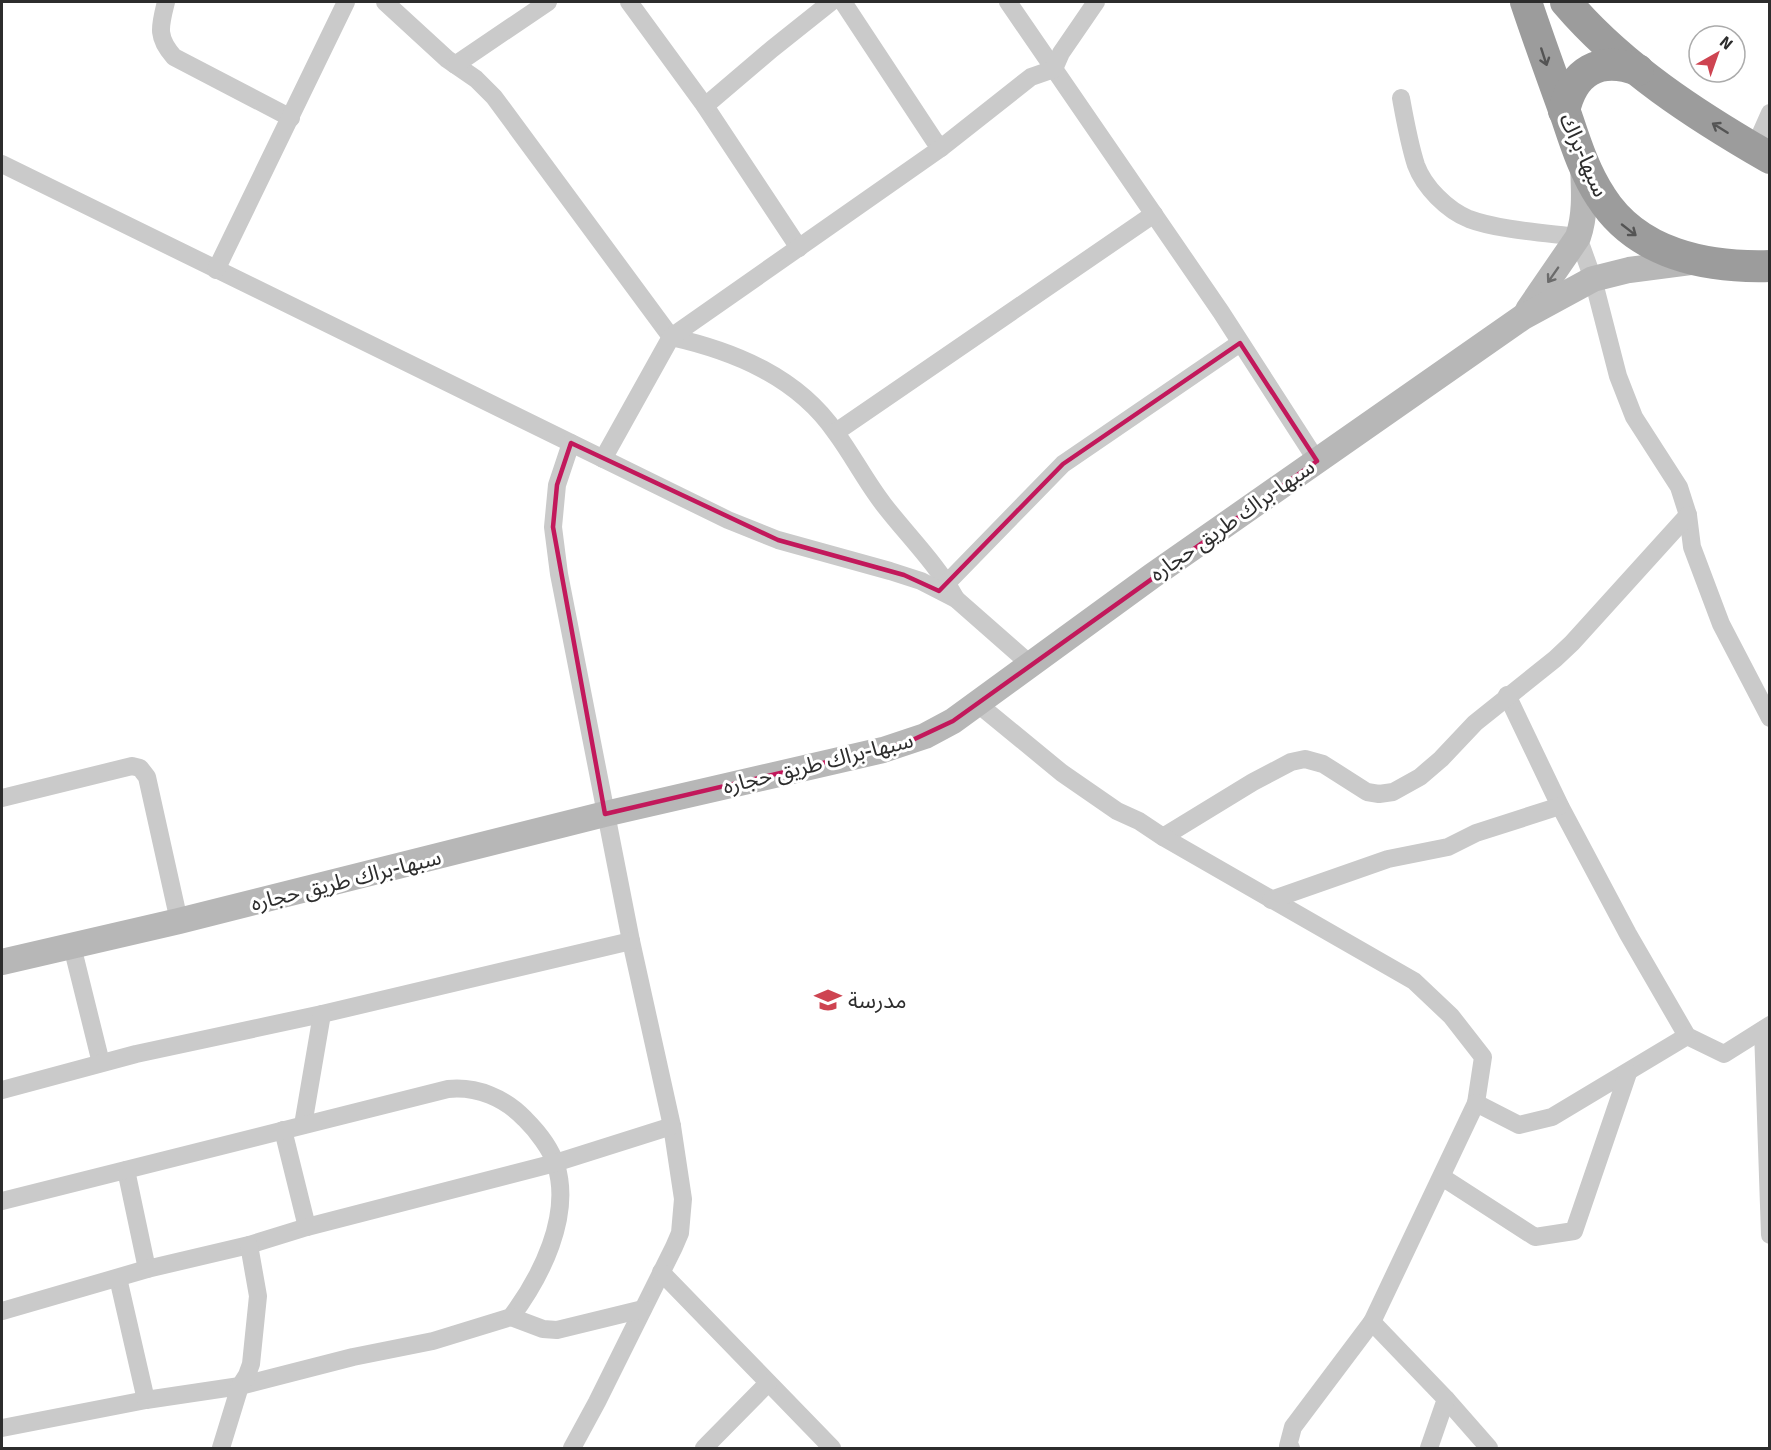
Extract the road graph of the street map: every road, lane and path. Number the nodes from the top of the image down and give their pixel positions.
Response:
1 (166, 2) edge
2 (346, 2) edge
3 (385, 2) edge
4 (548, 2) edge
5 (629, 2) edge
6 (831, 2) edge
7 (843, 2) edge
8 (1008, 2) edge
9 (1096, 2) edge
10 (1526, 2) edge
11 (1566, 2) edge
12 (454, 65) junction
13 (1054, 69) junction
14 (1638, 70) junction
15 (1401, 98) dead end
16 (705, 106) junction
17 (1564, 111) junction
18 (1770, 113) edge
19 (291, 118) junction
20 (941, 148) junction
21 (1762, 154) edge
22 (1583, 162) junction
23 (2, 164) edge
24 (1154, 214) junction
25 (1578, 237) junction
26 (799, 248) junction
27 (1698, 261) junction
28 (1770, 266) edge
29 (216, 270) junction
30 (1593, 279) junction
31 (1522, 317) junction
32 (671, 337) junction
33 (1240, 343) junction
34 (836, 432) junction
35 (572, 443) junction
36 (603, 459) junction
37 (1317, 461) junction
38 (1688, 515) junction
39 (951, 591) junction
40 (1030, 664) junction
41 (1507, 696) junction
42 (978, 704) junction
43 (1770, 718) edge
44 (2, 798) edge
45 (1560, 806) junction
46 (605, 814) junction
47 (1163, 837) junction
48 (1271, 900) junction
49 (179, 921) junction
50 (631, 941) junction
51 (72, 946) junction
52 (2, 962) edge
53 (322, 1014) junction
54 (1766, 1027) edge
55 (1687, 1036) junction
56 (101, 1063) junction
57 (1628, 1073) junction
58 (2, 1090) edge
59 (1476, 1103) junction
60 (303, 1125) junction
61 (672, 1126) junction
62 (283, 1130) junction
63 (1768, 1155) edge
64 (555, 1163) junction
65 (126, 1170) junction
66 (1442, 1177) junction
67 (2, 1201) edge
68 (307, 1227) junction
69 (1770, 1235) edge
70 (249, 1245) junction
71 (147, 1269) junction
72 (661, 1272) junction
73 (118, 1278) junction
74 (643, 1309) junction
75 (2, 1311) edge
76 (511, 1317) junction
77 (1372, 1322) junction
78 (768, 1383) junction
79 (240, 1386) junction
80 (1446, 1399) junction
81 (146, 1400) junction
82 (2, 1428) edge
83 (221, 1449) edge
84 (572, 1449) edge
85 (704, 1449) edge
86 (832, 1449) edge
87 (1291, 1449) edge
88 (1429, 1449) edge
89 (1489, 1449) edge

1 - 19 street
2 - 19 street
3 - 12 street
4 - 12 street
5 - 16 street
6 - 16 street
7 - 20 street
8 - 13 street
9 - 13 street
10 -> 17 highway, سبها-براك
11 - 14 highway
12 - 32 street
13 - 20 street
13 - 24 street
14 - 17 highway
21 -> 14 highway
15 - 25 street
16 - 26 street
17 - 22 highway, سبها-براك
18 - 21 street
19 - 29 street
20 - 26 street
22 - 25 main road, سبها-براك طريق حجاره
22 -> 27 highway, سبها-براك
23 - 29 street
24 - 33 street
24 - 34 street
25 - 30 street
25 -> 31 main road, سبها-براك طريق حجاره
26 - 32 street
27 - 28 highway, سبها-براك
27 - 30 main road, سبها-براك طريق حجاره
29 - 35 street
30 - 31 main road, سبها-براك طريق حجاره
30 - 38 street
31 - 37 main road, سبها-براك طريق حجاره
32 - 34 street
32 - 36 street
33 - 37 street
33 - 39 street
34 - 39 street
35 - 36 street
35 - 46 street
36 - 39 street
37 - 40 main road, سبها-براك طريق حجاره
38 - 41 street
38 - 43 street
39 - 40 street
40 - 42 main road, سبها-براك طريق حجاره
41 - 45 street
41 - 47 street
42 - 46 main road, سبها-براك طريق حجاره
42 - 47 street
44 - 49 street
45 - 48 street
45 - 55 street
46 - 49 main road, سبها-براك طريق حجاره
46 - 50 street
47 - 48 street
48 - 59 street
49 - 51 main road, سبها-براك طريق حجاره
50 - 53 street
50 - 61 street
51 - 52 main road, سبها-براك طريق حجاره
51 - 56 street
53 - 56 street
53 - 60 street
54 - 55 street
54 - 63 street
55 - 57 street
56 - 58 street
57 - 59 street
57 - 66 street
59 - 66 street
60 - 62 street
60 - 64 street
61 - 64 street
61 - 72 street
62 - 65 street
62 - 68 street
63 - 69 street
64 - 68 street
64 - 76 street
65 - 67 street
65 - 71 street
66 - 77 street
68 - 70 street
70 - 71 street
70 - 79 street
71 - 73 street
72 - 74 street
72 - 78 street
73 - 75 street
73 - 81 street
74 - 76 street
74 - 84 street
76 - 79 street
77 - 80 street
77 - 87 street
78 - 85 street
78 - 86 street
79 - 81 street
79 - 83 street
80 - 88 street
80 - 89 street
81 - 82 street

